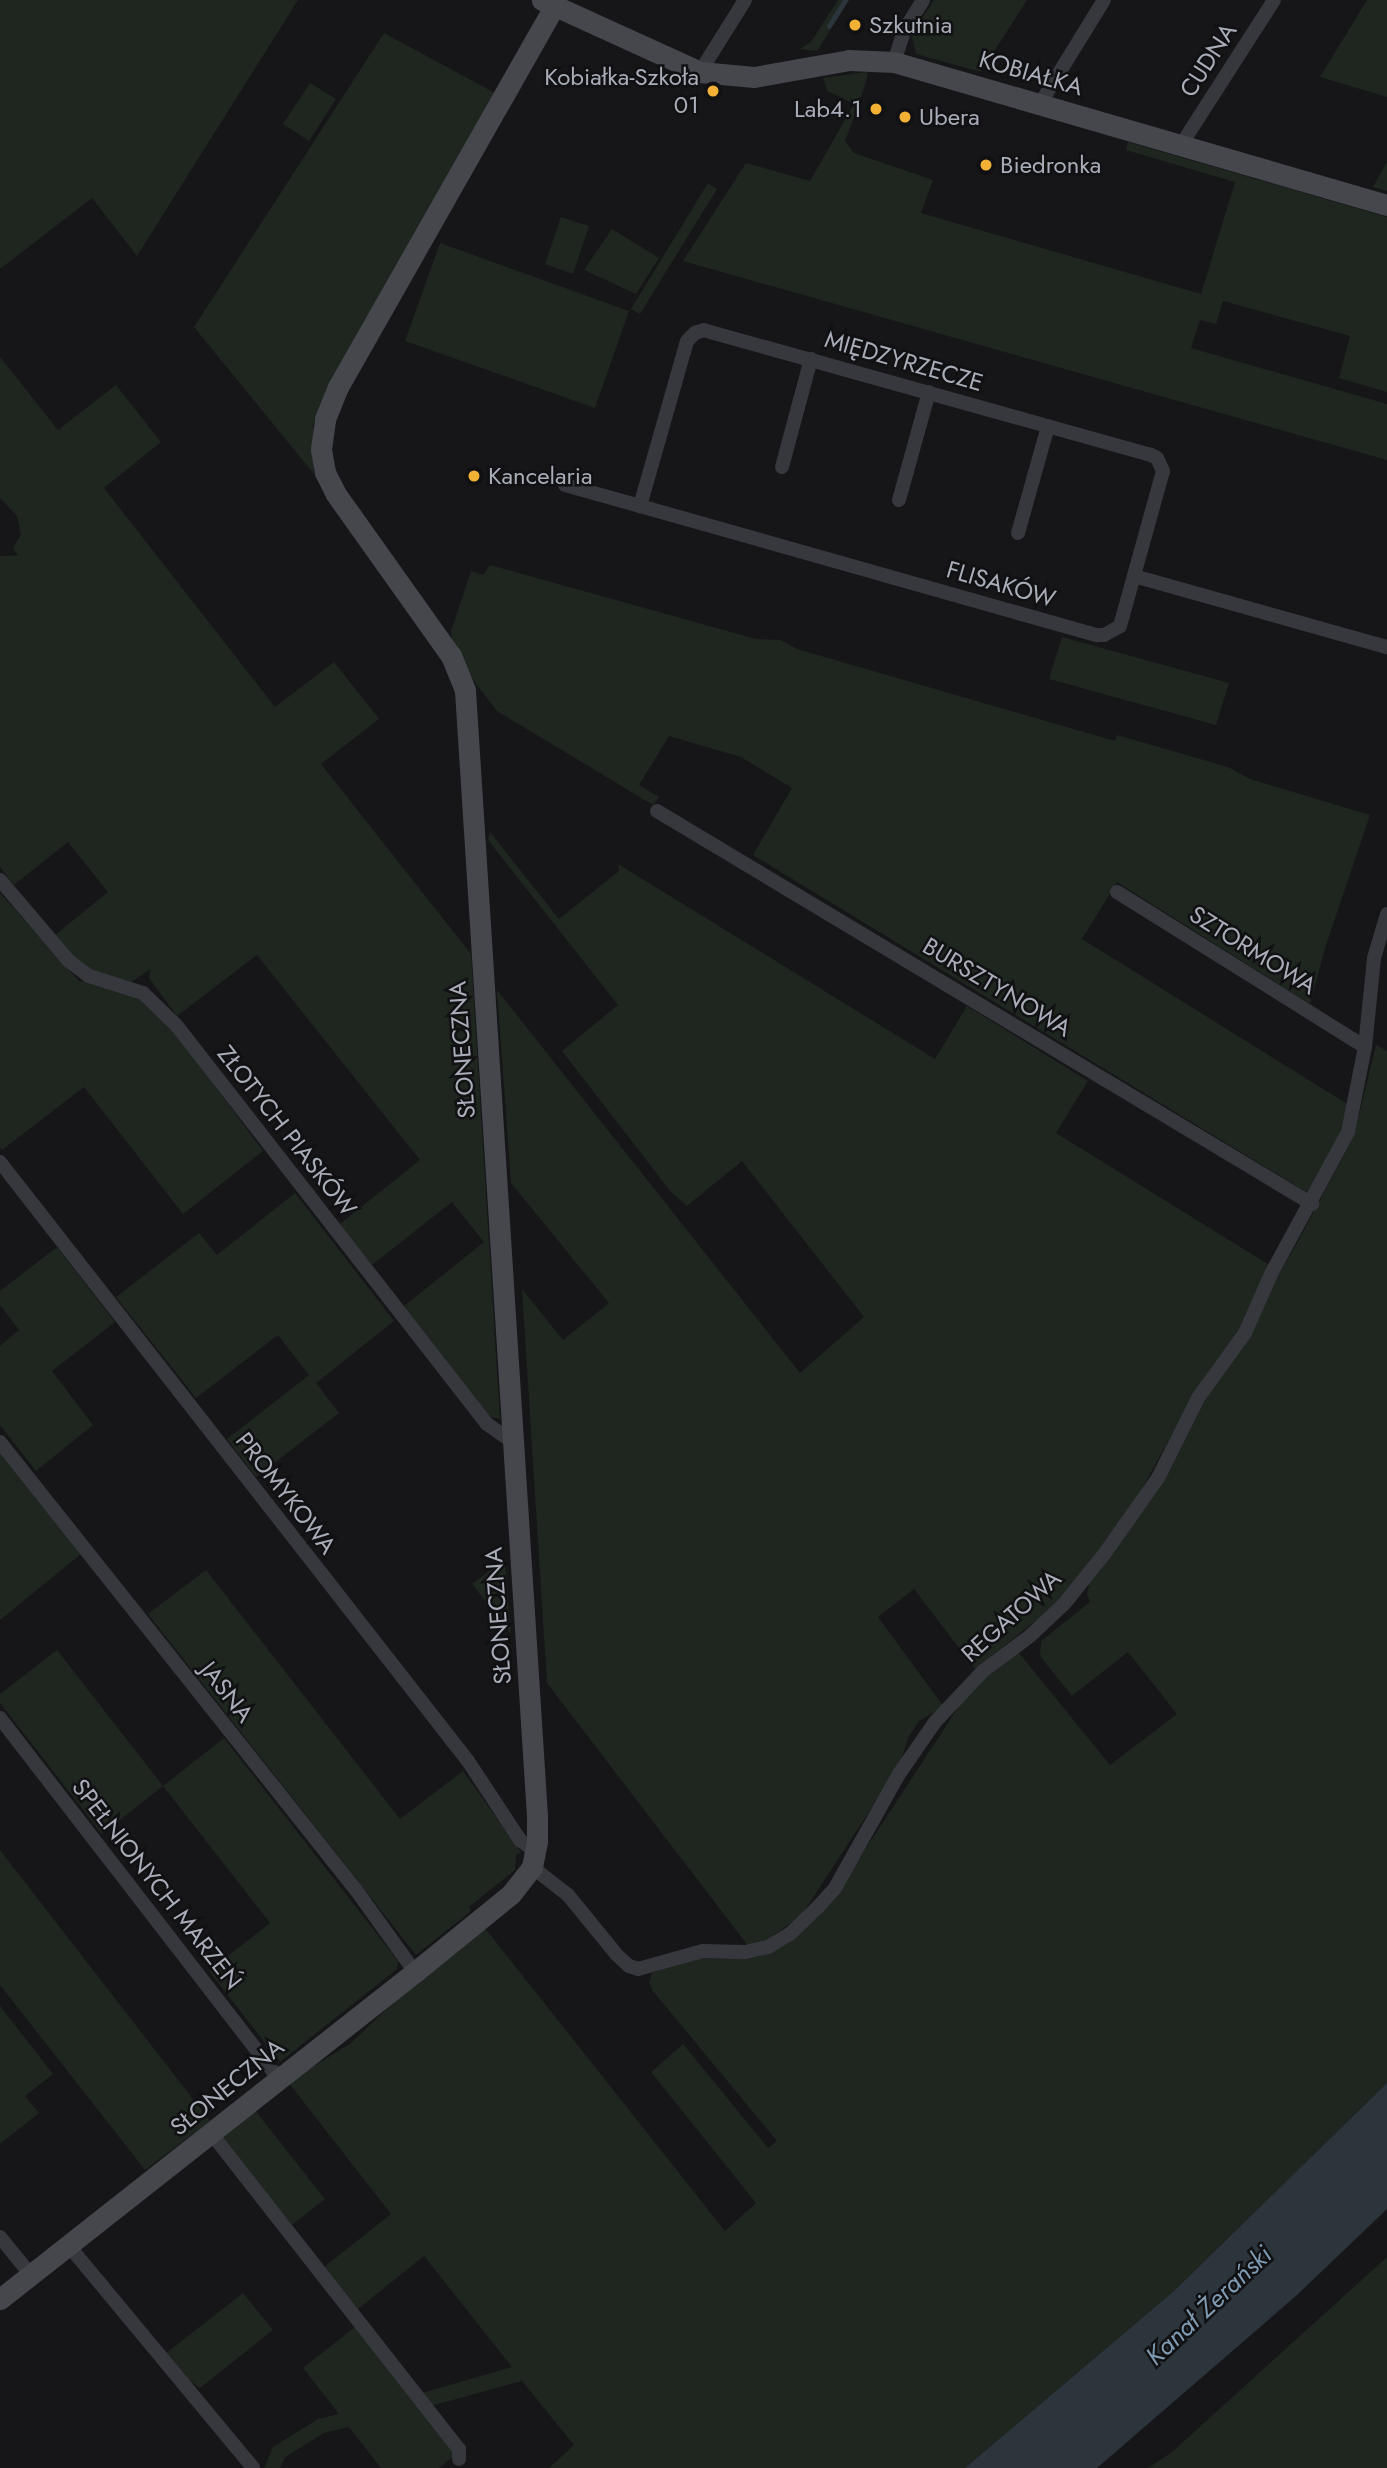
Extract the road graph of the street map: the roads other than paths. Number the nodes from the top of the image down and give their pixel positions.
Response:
1 (745, 0) edge
2 (923, 0) edge
3 (1104, 0) edge
4 (1274, 0) edge
5 (548, 3) edge
6 (894, 62) junction
7 (700, 72) junction
8 (1041, 104) junction
9 (1181, 145) junction
10 (1387, 205) edge
11 (811, 359) junction
12 (929, 391) junction
13 (1048, 426) junction
14 (782, 467) dead end
15 (565, 485) dead end
16 (899, 500) dead end
17 (640, 506) junction
18 (1018, 533) dead end
19 (1135, 576) junction
20 (1387, 647) edge
21 (657, 811) dead end
22 (0, 880) edge
23 (1117, 892) dead end
24 (1387, 914) edge
25 (1365, 1042) junction
26 (0, 1161) edge
27 (1311, 1204) junction
28 (0, 1442) edge
29 (513, 1442) junction
30 (0, 1718) edge
31 (534, 1859) junction
32 (415, 1972) junction
33 (279, 2078) junction
34 (211, 2133) junction
35 (0, 2237) edge
36 (69, 2246) junction
37 (31, 2275) junction
38 (0, 2300) edge
39 (459, 2459) dead end
40 (253, 2468) edge

1 - 7 street
2 - 6 street
3 - 8 street
4 - 9 street, CUDNA
5 - 7 street, KOBIAŁKA
5 - 29 street, SŁONECZNA
6 - 7 street, KOBIAŁKA
6 - 8 street, KOBIAŁKA
8 - 9 street, KOBIAŁKA
9 - 10 street, KOBIAŁKA
11 - 12 street, MIĘDZYRZECZE
11 - 14 street
11 - 17 street, MIĘDZYRZECZE
12 - 13 street, MIĘDZYRZECZE
12 - 16 street
13 - 18 street
13 - 19 street, MIĘDZYRZECZE
15 - 17 street, FLISAKÓW
17 - 19 street, FLISAKÓW
19 - 20 street
21 - 27 street, BURSZTYNOWA
22 - 29 street, ZŁOTYCH PIASKÓW
23 - 25 street, SZTORMOWA
24 - 25 street, REGATOWA
25 - 27 street, REGATOWA
26 - 31 street, PROMYKOWA
27 - 31 street, REGATOWA
28 - 32 street, JASNA
29 - 31 street, SŁONECZNA
30 - 33 street, SPEŁNIONYCH MARZEŃ
31 - 32 street, SŁONECZNA
32 - 33 street, SŁONECZNA
33 - 34 street, SŁONECZNA
34 - 36 street, SŁONECZNA
34 - 39 street
35 - 37 street
36 - 37 street, SŁONECZNA
36 - 40 street
37 - 38 street, SŁONECZNA

